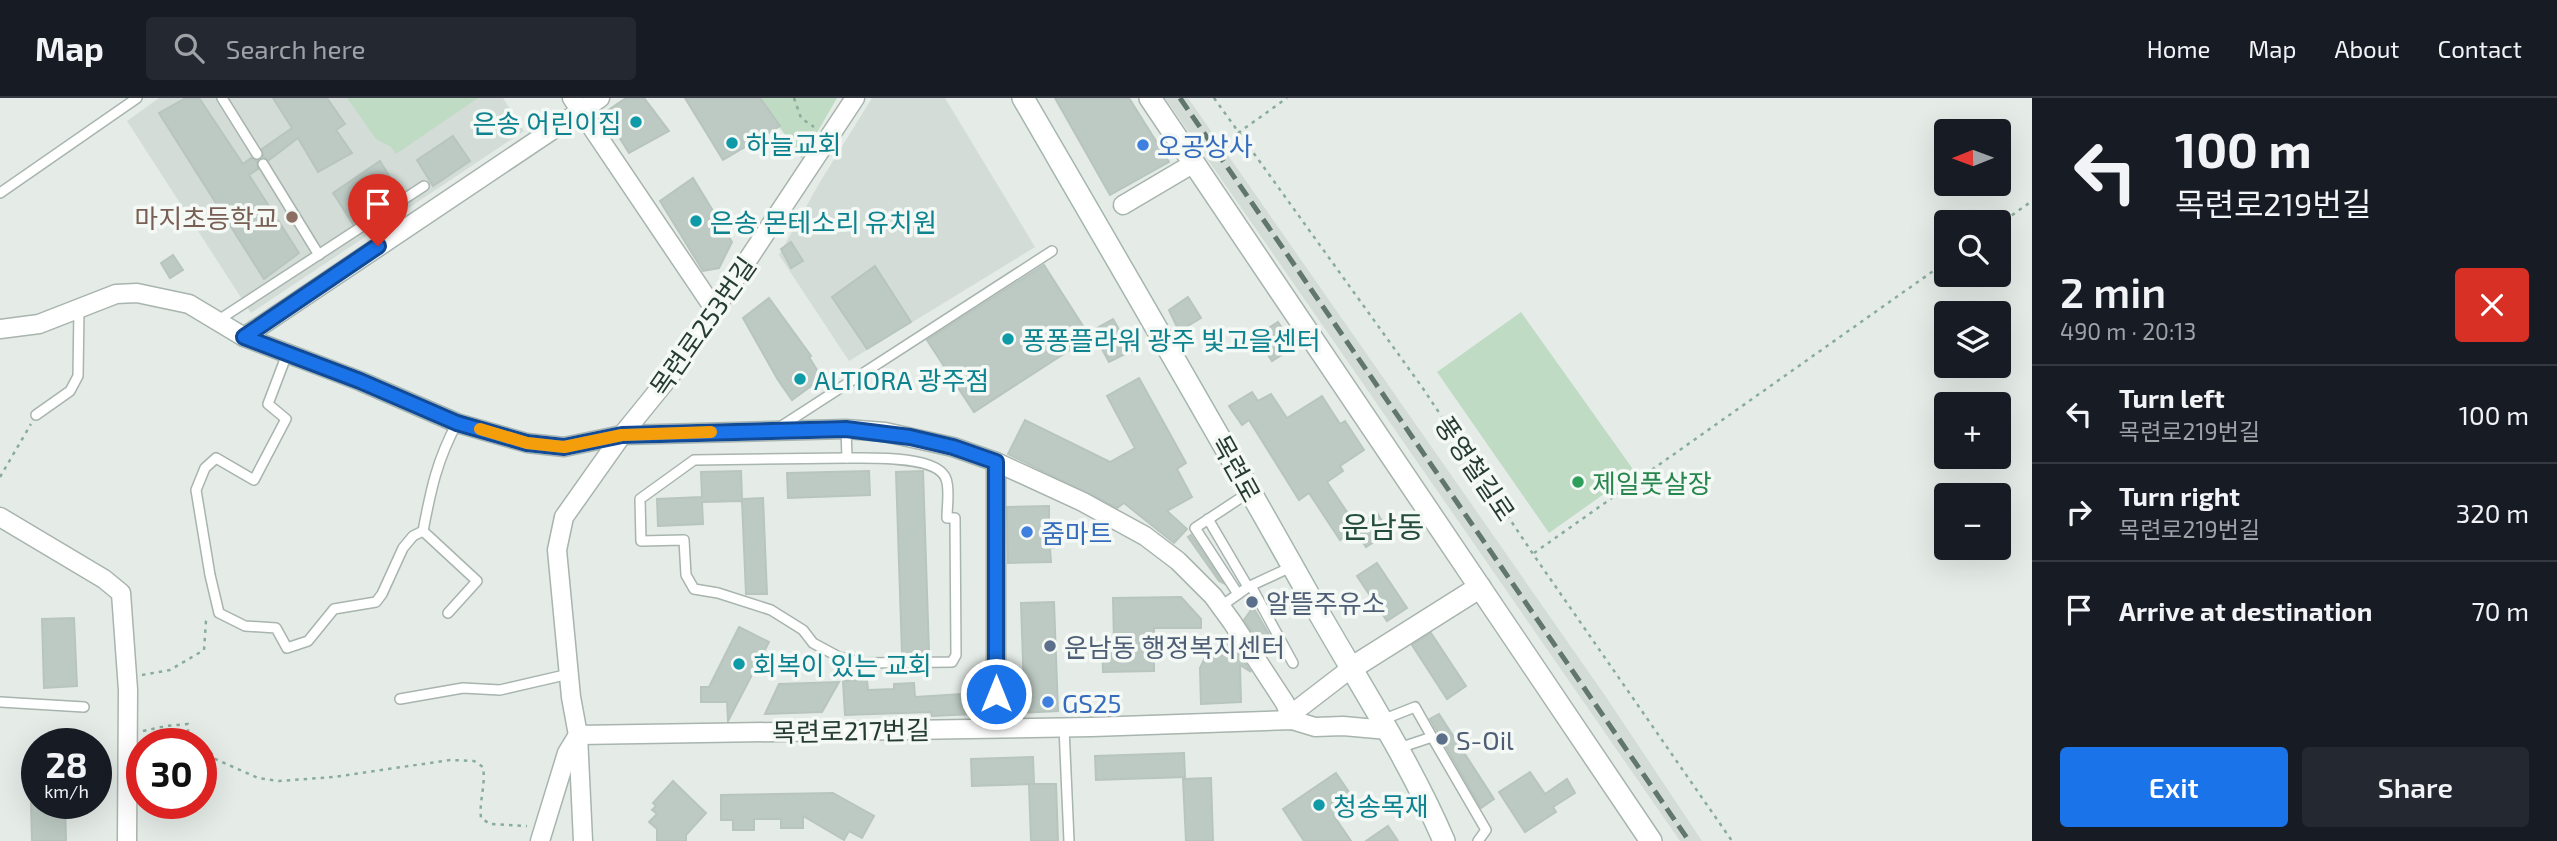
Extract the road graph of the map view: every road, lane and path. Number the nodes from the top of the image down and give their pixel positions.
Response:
1 (137, 98) edge
2 (222, 98) edge
3 (600, 98) edge
4 (794, 98) edge
5 (855, 98) edge
6 (1023, 98) edge
7 (1150, 98) edge
8 (1214, 98) edge
9 (1287, 98) edge
10 (576, 104) edge
11 (820, 131) dead end
12 (1238, 133) junction
13 (257, 154) dead end
14 (1194, 163) junction
15 (263, 164) dead end
16 (424, 186) dead end
17 (0, 192) edge
18 (2032, 201) edge
19 (1123, 205) dead end
20 (2011, 216) edge
21 (1052, 251) dead end
22 (319, 255) junction
23 (1934, 270) edge
24 (79, 308) junction
25 (715, 310) junction
26 (218, 321) junction
27 (0, 329) edge
28 (244, 337) junction
29 (287, 354) junction
30 (36, 415) joint
31 (457, 423) junction
32 (846, 429) junction
33 (775, 430) junction
34 (622, 435) junction
35 (847, 458) junction
36 (996, 462) junction
37 (0, 477) edge
38 (1251, 492) junction
39 (0, 517) edge
40 (1208, 519) junction
41 (423, 530) junction
42 (1533, 554) junction
43 (1293, 567) junction
44 (1250, 586) junction
45 (1480, 587) junction
46 (1238, 594) junction
47 (1220, 607) junction
48 (219, 614) junction
49 (448, 614) dead end
50 (1293, 663) dead end
51 (1350, 669) junction
52 (569, 674) junction
53 (142, 675) dead end
54 (400, 699) dead end
55 (0, 702) edge
56 (84, 706) dead end
57 (1292, 720) junction
58 (1064, 727) junction
59 (157, 728) edge
60 (188, 728) edge
61 (996, 729) junction
62 (1389, 733) junction
63 (578, 735) junction
64 (1432, 737) junction
65 (217, 760) edge
66 (542, 833) edge
67 (127, 841) edge
68 (583, 841) edge
69 (1069, 841) edge
70 (1444, 841) edge
71 (1478, 841) edge
72 (1651, 841) edge
73 (1732, 841) edge

1 - 17 lane
2 - 13 lane
3 - 10 street
4 - 11 path
5 - 25 street, 목련로253번길
6 - 38 street, 목련로
7 - 14 street
8 - 12 path, 풍영철길로
9 - 12 path
10 - 25 street
10 - 28 street
12 - 42 path, 풍영철길로
14 - 19 street
14 - 45 street
15 - 22 lane
16 - 22 lane
18 - 20 path
21 - 33 lane
22 - 26 lane
23 - 42 path
24 - 26 street
24 - 27 street
24 - 30 lane
25 - 34 street, 목련로253번길
26 - 28 street
28 - 29 street
29 - 31 street
29 - 48 lane
30 - 37 path
31 - 34 street
31 - 41 lane
32 - 33 street
32 - 35 lane
32 - 36 street
33 - 34 street
34 - 52 street, 목련로253번길
35 - 35 lane
36 - 47 street
36 - 61 street
38 - 40 lane
38 - 43 street, 목련로
39 - 67 street
40 - 44 lane
40 - 46 lane
41 - 48 lane
41 - 49 lane
42 - 73 path, 풍영철길로
43 - 44 lane
43 - 51 street, 목련로
44 - 46 lane
44 - 50 lane
45 - 51 street
45 - 72 street
46 - 47 lane
47 - 57 street
48 - 53 path
51 - 57 street
51 - 62 street, 목련로
52 - 54 lane
52 - 63 street, 목련로253번길
55 - 56 lane
57 - 58 street, 목련로217번길
57 - 62 street, 목련로217번길
58 - 61 street, 목련로217번길
58 - 69 lane
59 - 60 path
61 - 63 street, 목련로217번길
62 - 64 lane
62 - 64 lane
62 - 70 street, 목련로
63 - 66 street
63 - 68 street, 목련로253번길
64 - 71 lane
65 - 66 path

